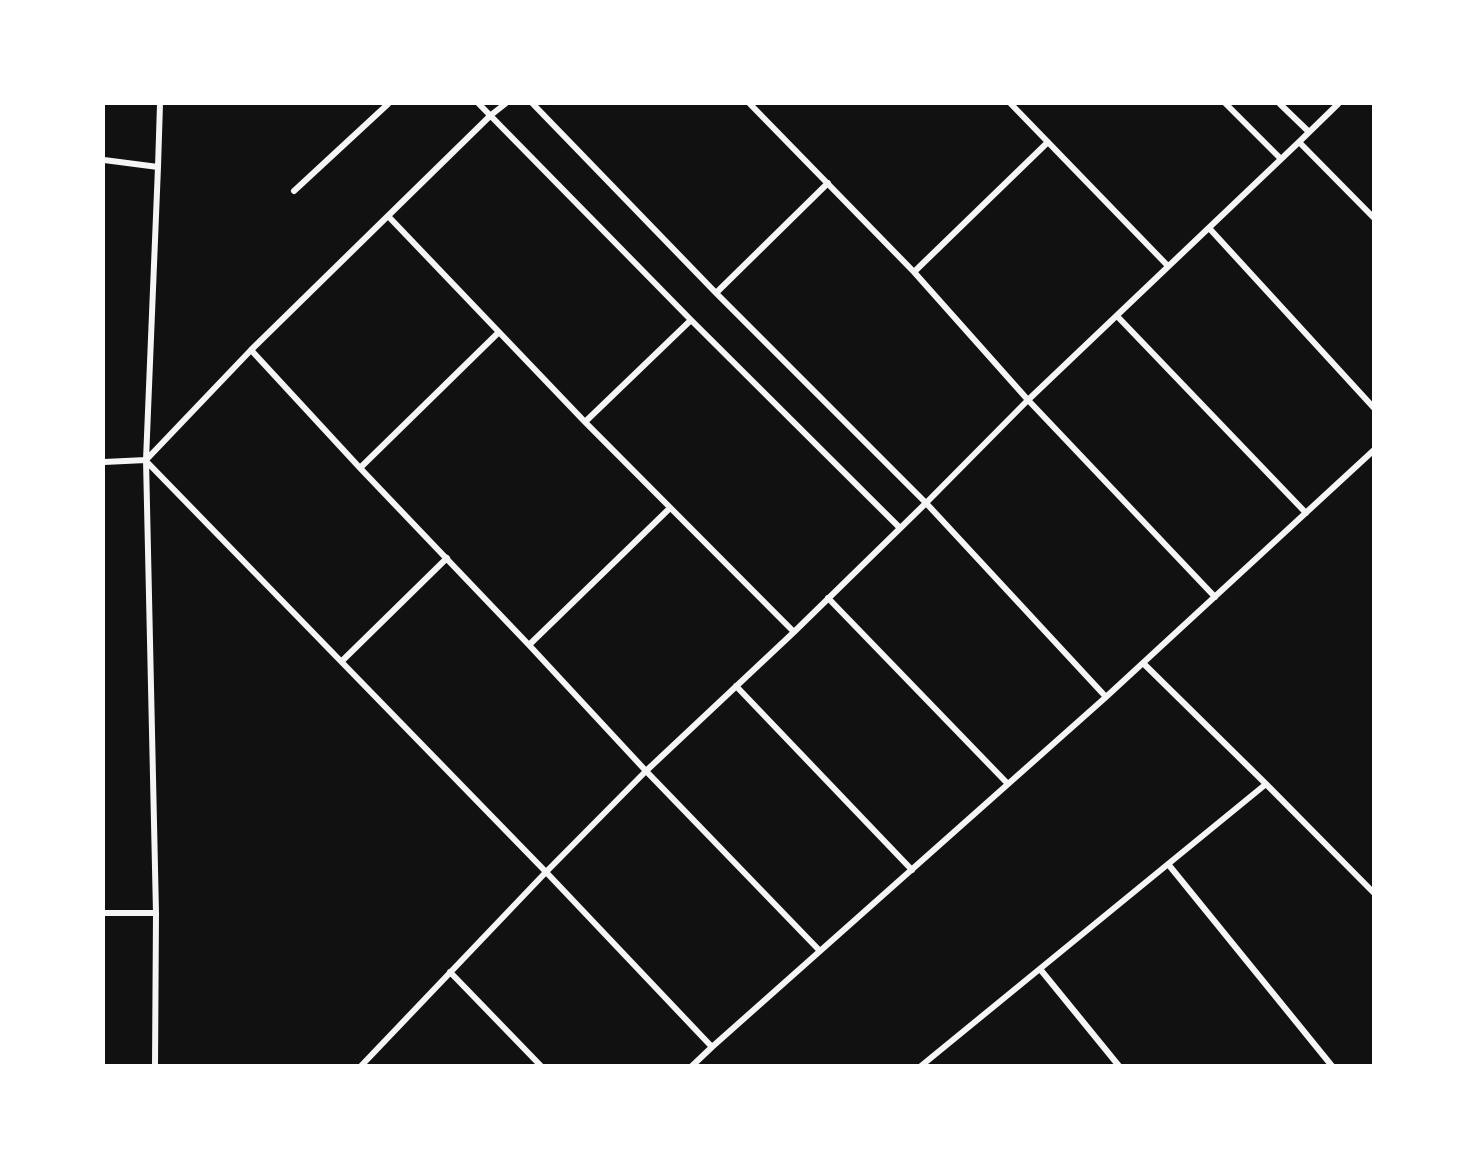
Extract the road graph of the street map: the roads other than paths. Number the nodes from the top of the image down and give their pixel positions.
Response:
1 (159, 104) edge
2 (388, 104) edge
3 (479, 104) edge
4 (505, 104) edge
5 (533, 104) edge
6 (750, 104) edge
7 (1011, 104) edge
8 (1226, 104) edge
9 (1280, 104) edge
10 (1338, 104) edge
11 (491, 115) junction
12 (1309, 132) junction
13 (1048, 141) junction
14 (1299, 142) junction
15 (1281, 159) junction
16 (104, 160) edge
17 (158, 166) junction
18 (828, 183) junction
19 (294, 191) dead end
20 (388, 216) junction
21 (1374, 218) edge
22 (1209, 228) junction
23 (1168, 266) junction
24 (914, 272) junction
25 (716, 293) junction
26 (1117, 316) junction
27 (691, 320) junction
28 (499, 332) junction
29 (251, 350) junction
30 (1028, 400) junction
31 (1374, 408) edge
32 (585, 422) junction
33 (1374, 450) edge
34 (146, 460) junction
35 (104, 462) edge
36 (360, 468) junction
37 (926, 502) junction
38 (670, 508) junction
39 (1306, 513) junction
40 (900, 528) junction
41 (447, 558) junction
42 (828, 597) junction
43 (1215, 597) junction
44 (794, 632) junction
45 (529, 645) junction
46 (342, 661) junction
47 (1143, 663) junction
48 (736, 686) junction
49 (1106, 697) junction
50 (646, 771) junction
51 (1008, 784) junction
52 (1266, 784) junction
53 (1168, 864) junction
54 (912, 870) junction
55 (546, 872) junction
56 (1374, 893) edge
57 (104, 913) edge
58 (156, 913) junction
59 (820, 951) junction
60 (1040, 969) junction
61 (450, 972) junction
62 (712, 1047) junction
63 (364, 1064) edge
64 (155, 1065) edge
65 (541, 1065) edge
66 (692, 1065) edge
67 (921, 1065) edge
68 (1119, 1065) edge
69 (1332, 1065) edge

1 - 17 street
2 - 19 street
3 - 11 street
4 - 11 street
5 - 25 street
6 - 18 street
7 - 13 street
8 - 15 street
9 - 12 street
10 - 12 street
11 - 20 street
11 - 27 street
12 - 14 street
13 - 23 street
13 - 24 street
14 - 15 street
14 - 21 street
15 - 22 street
16 - 17 street
17 - 34 street
18 - 24 street
18 - 25 street
20 - 28 street
20 - 29 street
22 - 23 street
22 - 31 street
23 - 26 street
24 - 30 street
25 - 37 street
26 - 30 street
26 - 39 street
27 - 32 street
27 - 40 street
28 - 32 street
28 - 36 street
29 - 34 street
29 - 36 street
30 - 37 street
30 - 43 street
32 - 38 street
33 - 39 street
34 - 35 street
34 - 46 street
34 - 58 street
36 - 41 street
37 - 40 street
37 - 49 street
38 - 44 street
38 - 45 street
39 - 43 street
40 - 42 street
41 - 45 street
41 - 46 street
42 - 44 street
42 - 51 street
43 - 47 street
44 - 48 street
45 - 50 street
46 - 55 street
47 - 49 street
47 - 52 street
48 - 50 street
48 - 54 street
49 - 51 street
50 - 55 street
50 - 59 street
51 - 54 street
52 - 53 street
52 - 56 street
53 - 60 street
53 - 69 street
54 - 59 street
55 - 61 street
55 - 62 street
57 - 58 street
58 - 64 street
59 - 62 street
60 - 67 street
60 - 68 street
61 - 63 street
61 - 65 street
62 - 66 street

